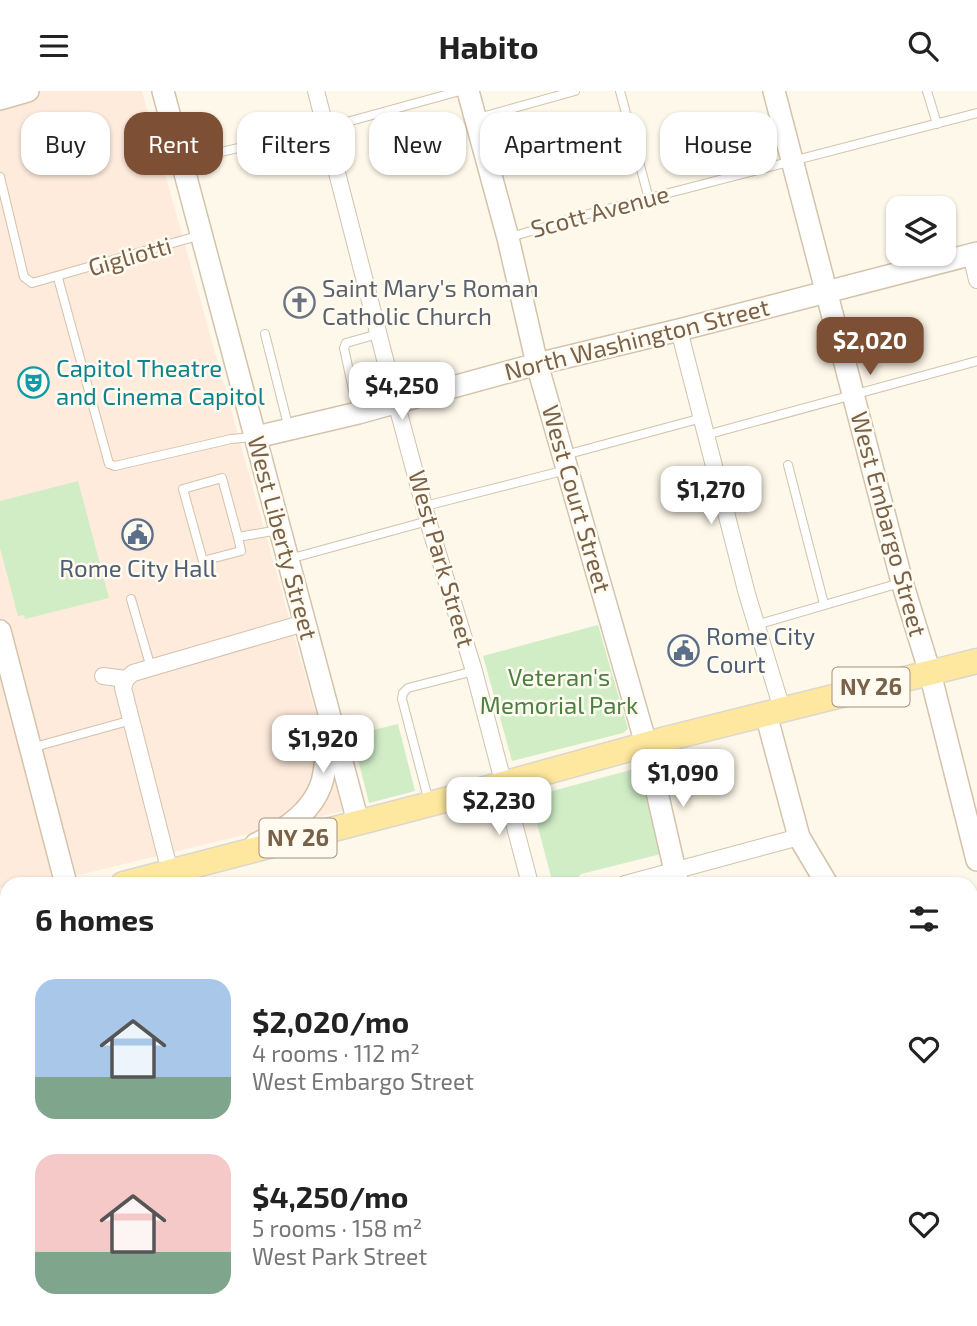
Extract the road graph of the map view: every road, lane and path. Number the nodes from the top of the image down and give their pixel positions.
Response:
1 (28, 91) edge
2 (163, 91) edge
3 (316, 91) edge
4 (460, 91) edge
5 (468, 91) edge
6 (575, 91) edge
7 (620, 91) edge
8 (774, 91) edge
9 (927, 91) edge
10 (0, 99) edge
11 (169, 112) edge
12 (321, 112) edge
13 (977, 113) edge
14 (476, 119) junction
15 (355, 120) edge
16 (937, 124) junction
17 (792, 162) junction
18 (186, 175) edge
19 (337, 175) edge
20 (0, 177) edge
21 (649, 199) junction
22 (201, 235) junction
23 (508, 238) junction
24 (974, 253) edge
25 (58, 278) junction
26 (977, 280) edge
27 (827, 292) junction
28 (679, 330) junction
29 (265, 334) dead end
30 (379, 334) junction
31 (977, 361) edge
32 (537, 364) junction
33 (852, 394) junction
34 (396, 402) junction
35 (358, 413) junction
36 (702, 418) junction
37 (289, 429) junction
38 (706, 435) junction
39 (256, 437) junction
40 (564, 462) junction
41 (788, 465) dead end
42 (426, 514) junction
43 (280, 529) junction
44 (238, 537) junction
45 (288, 560) junction
46 (902, 582) junction
47 (131, 599) dead end
48 (824, 604) junction
49 (304, 623) junction
50 (756, 625) junction
51 (0, 631) edge
52 (977, 661) edge
53 (151, 668) junction
54 (474, 671) junction
55 (930, 673) junction
56 (103, 676) dead end
57 (126, 679) junction
58 (774, 712) junction
59 (329, 716) junction
60 (132, 720) junction
61 (646, 744) junction
62 (30, 748) junction
63 (505, 782) junction
64 (430, 804) junction
65 (358, 822) junction
66 (799, 837) junction
67 (237, 854) junction
68 (977, 860) edge
69 (170, 872) junction
70 (64, 877) edge
71 (150, 877) edge
72 (528, 877) edge
73 (677, 877) edge
74 (822, 877) edge

1 - 10 street
2 - 11 street, West Liberty Street
3 - 12 street, West Park Street
4 - 15 lane
5 - 14 street, West Court Street
6 - 14 lane
7 - 21 lane
8 - 17 street, West Embargo Street
9 - 16 lane
13 - 16 lane, Scott Avenue
14 - 23 street, West Court Street
16 - 17 lane, Scott Avenue
17 - 21 lane, Scott Avenue
17 - 27 street, West Embargo Street
18 - 22 street, West Liberty Street
19 - 30 street, West Park Street
20 - 25 lane, Gigliotti
21 - 23 lane, Scott Avenue
22 - 25 lane, Gigliotti
22 - 39 street, West Liberty Street
23 - 32 street, West Court Street
24 - 26 street
24 - 27 street, North Washington Street
25 - 39 lane
27 - 28 street, North Washington Street
27 - 33 street, West Embargo Street
28 - 32 street, North Washington Street
28 - 36 street
29 - 37 lane
30 - 34 street, West Park Street
30 - 35 lane
31 - 33 lane
32 - 34 street, North Washington Street
32 - 40 street, West Court Street
33 - 38 lane
33 - 46 street, West Embargo Street
34 - 35 street, North Washington Street
34 - 42 street, West Park Street
35 - 37 street, North Washington Street
36 - 38 street
36 - 40 lane
37 - 39 street, North Washington Street
38 - 50 street
39 - 43 street, West Liberty Street
40 - 42 lane
40 - 61 street, West Court Street
41 - 48 lane
42 - 45 lane
42 - 54 street, West Park Street
43 - 44 lane
43 - 45 street, West Liberty Street
44 - 44 lane
45 - 49 street, West Liberty Street
46 - 48 lane
46 - 55 street, West Embargo Street
47 - 53 lane
48 - 50 lane
49 - 53 street
49 - 59 street, West Liberty Street
50 - 58 street
51 - 62 street
52 - 55 main road, NY 26
53 - 57 street
54 - 63 street, West Park Street
54 - 64 lane
55 - 58 main road, NY 26
55 - 68 street, West Embargo Street
56 - 57 street
57 - 60 street
58 - 61 main road, NY 26
58 - 66 street
59 - 65 street, West Liberty Street
59 - 67 street
60 - 62 lane
60 - 69 street
61 - 63 main road, NY 26
61 - 73 street, West Court Street
62 - 70 street
63 - 64 main road, NY 26
63 - 72 street, West Park Street
64 - 65 main road, NY 26
65 - 67 main road, NY 26
66 - 73 street
66 - 74 street
67 - 69 main road, NY 26
69 - 71 main road, NY 26

